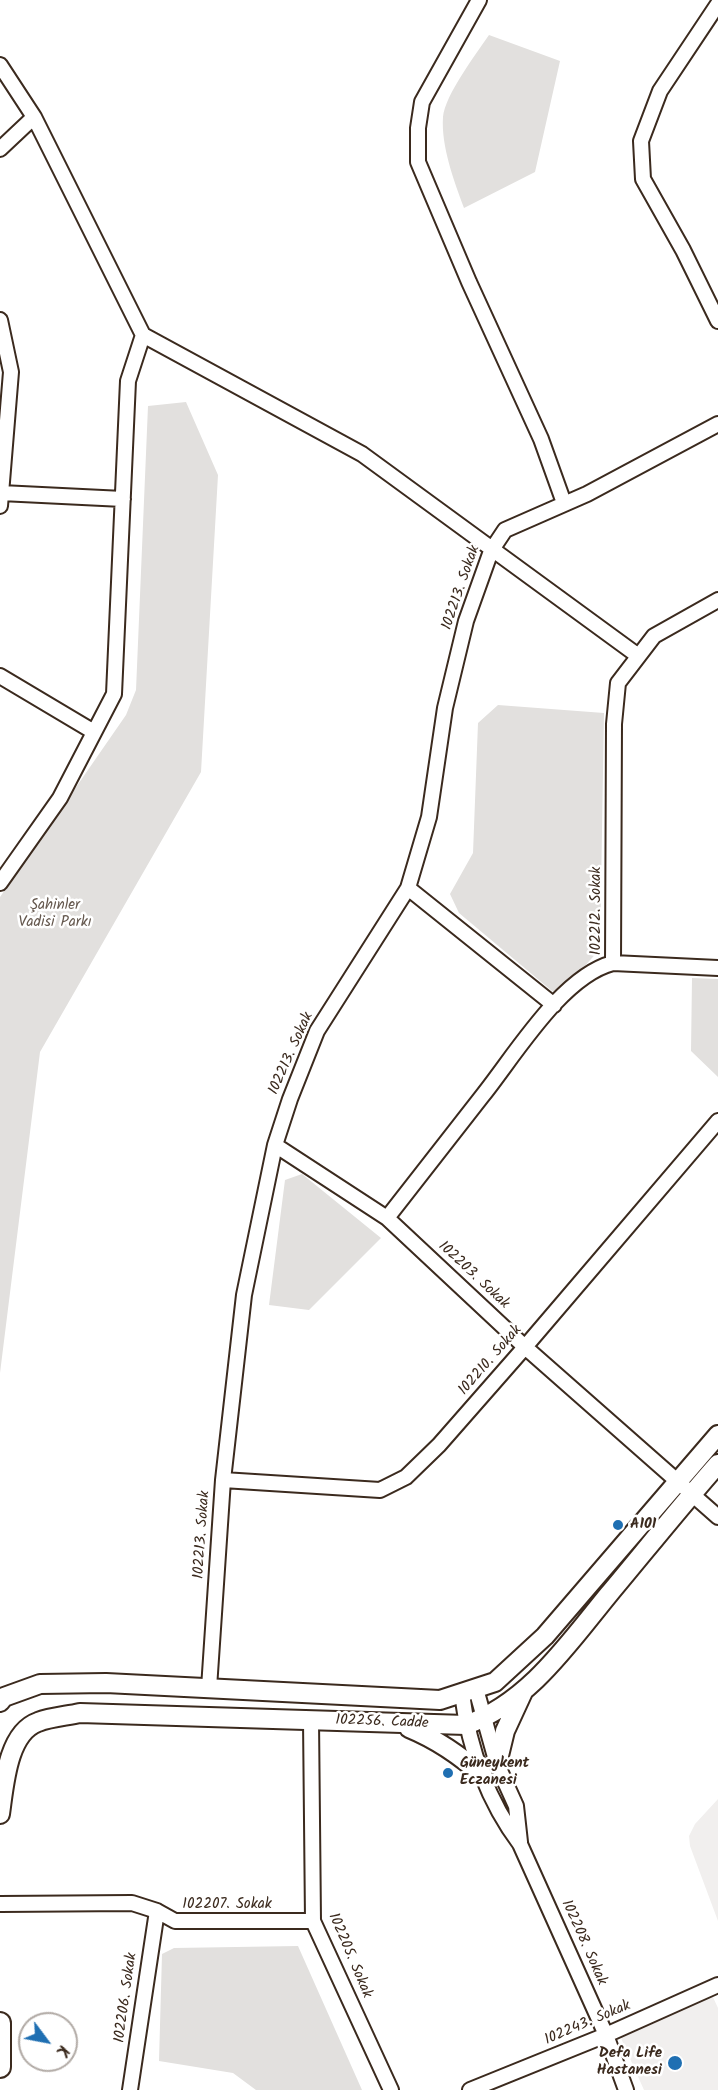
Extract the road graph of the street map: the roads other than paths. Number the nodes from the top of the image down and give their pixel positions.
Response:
1 (479, 0) edge
2 (718, 4) edge
3 (0, 65) edge
4 (34, 117) junction
5 (0, 149) edge
6 (0, 320) edge
7 (718, 321) edge
8 (143, 334) junction
9 (718, 424) edge
10 (123, 499) junction
11 (1, 500) edge
12 (564, 503) junction
13 (491, 551) junction
14 (718, 600) edge
15 (637, 656) junction
16 (0, 676) edge
17 (94, 732) junction
18 (0, 883) edge
19 (408, 888) junction
20 (613, 963) junction
21 (718, 968) edge
22 (554, 1005) junction
23 (718, 1121) edge
24 (275, 1145) junction
25 (387, 1218) junction
26 (525, 1347) junction
27 (718, 1435) edge
28 (718, 1464) edge
29 (223, 1480) junction
30 (677, 1481) junction
31 (692, 1493) junction
32 (718, 1517) edge
33 (209, 1688) junction
34 (525, 1688) junction
35 (469, 1692) junction
36 (0, 1702) edge
37 (311, 1720) junction
38 (475, 1722) junction
39 (396, 1723) junction
40 (497, 1764) junction
41 (483, 1776) junction
42 (0, 1814) edge
43 (520, 1844) junction
44 (0, 1904) edge
45 (157, 1911) junction
46 (314, 1921) junction
47 (718, 1985) edge
48 (0, 2023) edge
49 (606, 2035) junction
50 (0, 2067) edge
51 (130, 2090) edge
52 (391, 2090) edge
53 (470, 2090) edge
54 (626, 2090) edge

1 - 12 street
2 - 7 street
3 - 4 street
4 - 5 street
4 - 8 street
6 - 11 street
8 - 10 street
8 - 13 street
9 - 12 street, 102213. Sokak
10 - 11 street
10 - 17 street
12 - 13 street, 102213. Sokak
13 - 15 street
13 - 19 street, 102213. Sokak
14 - 15 street, 102212. Sokak
15 - 20 street, 102212. Sokak
16 - 17 street
17 - 18 street
19 - 22 street
19 - 24 street, 102213. Sokak
20 - 21 street
20 - 22 street, 102212. Sokak
22 - 25 street, 102212. Sokak
23 - 26 street, 102210. Sokak
24 - 25 street, 102203. Sokak
24 - 29 street, 102213. Sokak
25 - 26 street, 102203. Sokak
26 - 29 street, 102210. Sokak
26 - 30 street, 102203. Sokak
27 - 30 street, 102256. Cadde
28 - 31 street
29 - 33 street, 102213. Sokak
30 - 31 street, 102203. Sokak
30 - 35 street, 102256. Cadde
31 - 32 street, 102203. Sokak
31 - 34 street
33 - 35 street, 102256. Cadde
33 - 36 street, 102256. Cadde
34 - 38 street
34 - 40 street
35 - 38 street, 102208. Sokak
37 - 39 street, 102256. Cadde
37 - 42 street, 102256. Cadde
37 - 46 street, 102205. Sokak
38 - 39 street, 102256. Cadde
38 - 40 street, 102208. Sokak
38 - 41 street, 102208. Sokak
39 - 41 street
40 - 43 street, 102208. Sokak
41 - 43 street, 102208. Sokak
43 - 49 street, 102208. Sokak
44 - 45 street, 102207. Sokak
45 - 46 street, 102207. Sokak
45 - 51 street, 102206. Sokak
46 - 52 street, 102205. Sokak
47 - 49 street, 102243. Sokak
48 - 50 main road
49 - 53 street, 102243. Sokak
49 - 54 street, 102208. Sokak

